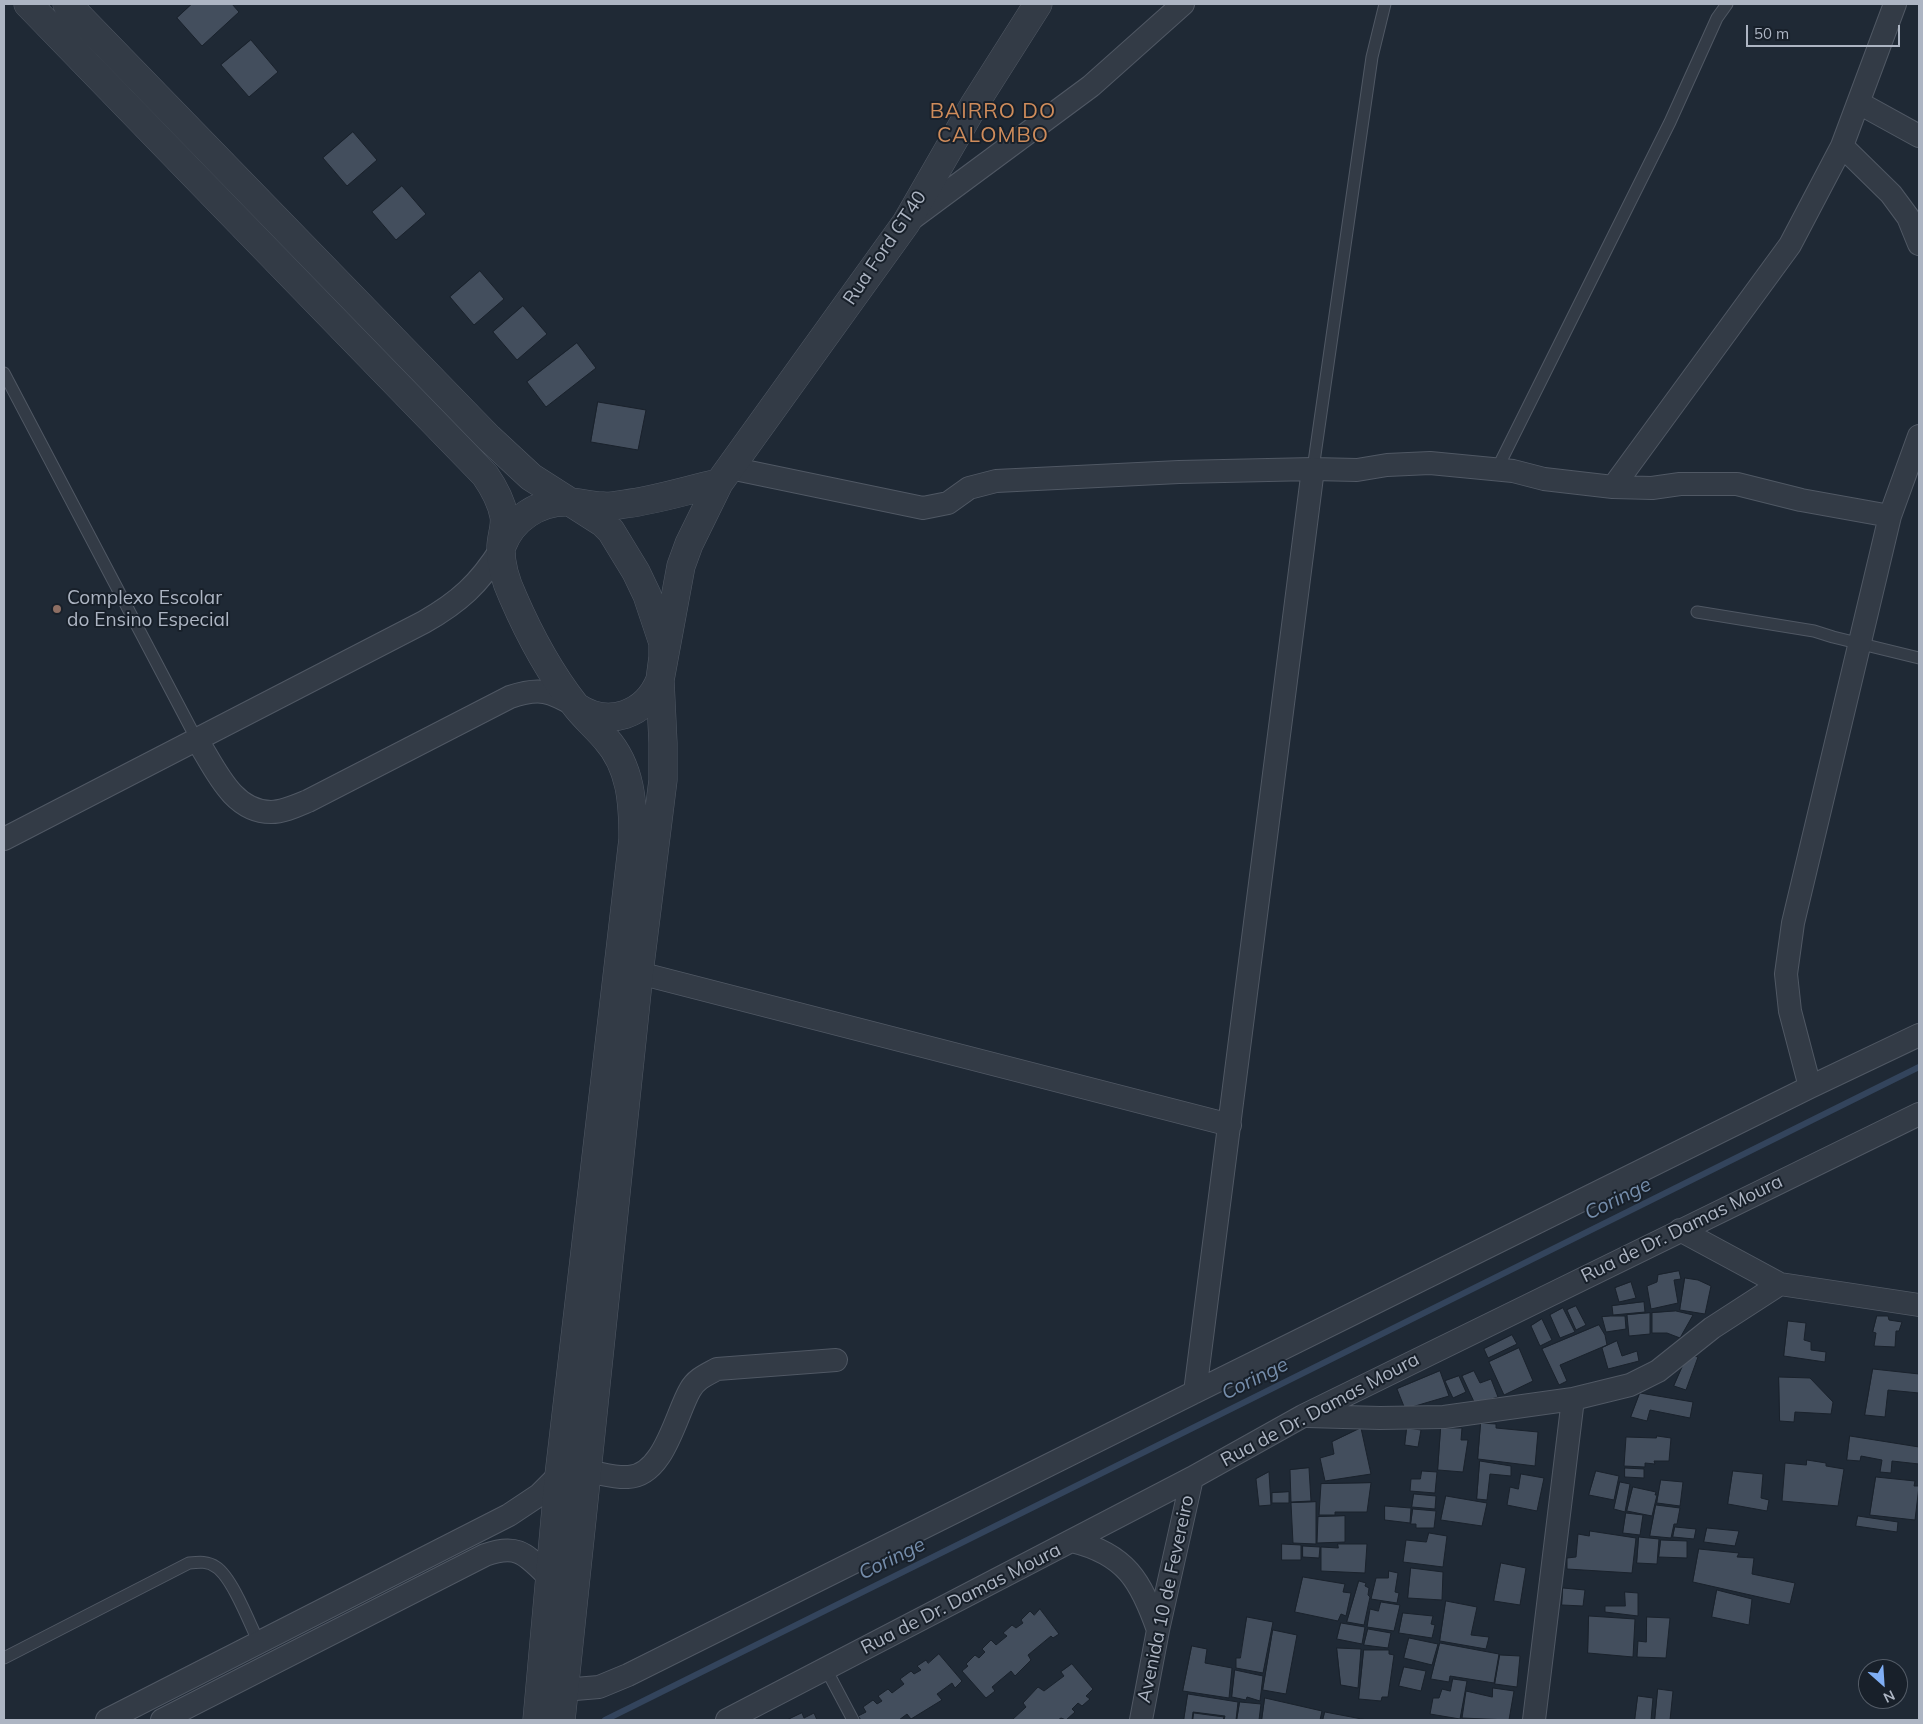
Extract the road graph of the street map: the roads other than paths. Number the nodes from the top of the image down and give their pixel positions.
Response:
1 (28, 4) edge
2 (67, 4) edge
3 (1038, 4) edge
4 (1183, 4) edge
5 (1385, 4) edge
6 (1727, 4) edge
7 (1895, 4) edge
8 (1860, 103) junction
9 (1919, 136) edge
10 (1842, 146) junction
11 (906, 223) junction
12 (1919, 244) edge
13 (4, 373) edge
14 (1919, 436) edge
15 (1313, 469) junction
16 (1497, 469) junction
17 (724, 476) junction
18 (1613, 487) junction
19 (568, 502) junction
20 (1890, 516) junction
21 (501, 549) junction
22 (1697, 612) dead end
23 (1860, 644) junction
24 (1919, 658) edge
25 (660, 680) junction
26 (576, 706) junction
27 (197, 740) junction
28 (4, 839) edge
29 (639, 973) junction
30 (1919, 1035) edge
31 (1810, 1087) junction
32 (1919, 1114) edge
33 (1230, 1124) junction
34 (1680, 1230) junction
35 (1780, 1284) junction
36 (1919, 1304) edge
37 (836, 1360) dead end
38 (1195, 1392) junction
39 (1573, 1399) junction
40 (1303, 1416) junction
41 (586, 1471) junction
42 (559, 1476) junction
43 (1192, 1478) junction
44 (1072, 1541) junction
45 (550, 1578) junction
46 (1158, 1630) junction
47 (259, 1642) junction
48 (4, 1658) edge
49 (826, 1669) junction
50 (563, 1690) junction
51 (106, 1720) edge
52 (162, 1720) edge
53 (537, 1720) edge
54 (561, 1720) edge
55 (728, 1720) edge
56 (853, 1720) edge
57 (1141, 1720) edge
58 (1534, 1720) edge

1 - 21 street
2 - 19 street
3 - 11 street, Rua Ford GT40
4 - 11 street
5 - 15 lane
6 - 16 lane
7 - 8 street
8 - 9 street
8 - 10 street
10 - 12 street
10 - 18 street
11 - 17 street, Rua Ford GT40
13 - 27 lane
14 - 20 street
15 - 16 street
15 - 17 street
15 - 33 street
16 - 18 street
17 - 19 street
17 - 25 street, Rua Ford GT40
18 - 20 street
19 - 21 street
19 - 25 street
20 - 23 street
21 - 26 street
21 - 27 street
22 - 23 lane
23 - 24 lane
23 - 31 street
25 - 26 street
25 - 29 street
26 - 27 street
26 - 42 street
27 - 28 street
29 - 33 street
29 - 41 street
30 - 31 street
31 - 38 street
32 - 34 street, Rua de Dr. Damas Moura
33 - 38 street
34 - 35 street
34 - 40 street, Rua de Dr. Damas Moura
35 - 36 street
35 - 39 street
37 - 41 street
38 - 50 street
39 - 40 street
39 - 58 street
40 - 43 street, Rua de Dr. Damas Moura
41 - 50 street
42 - 45 street
42 - 47 street
43 - 44 street, Rua de Dr. Damas Moura
43 - 46 street, Avenida 10 de Fevereiro
44 - 46 street
44 - 49 street, Rua de Dr. Damas Moura
45 - 52 street
45 - 53 street
46 - 57 street, Avenida 10 de Fevereiro
47 - 48 lane
47 - 51 street
49 - 55 street, Rua de Dr. Damas Moura
49 - 56 lane
50 - 54 street

